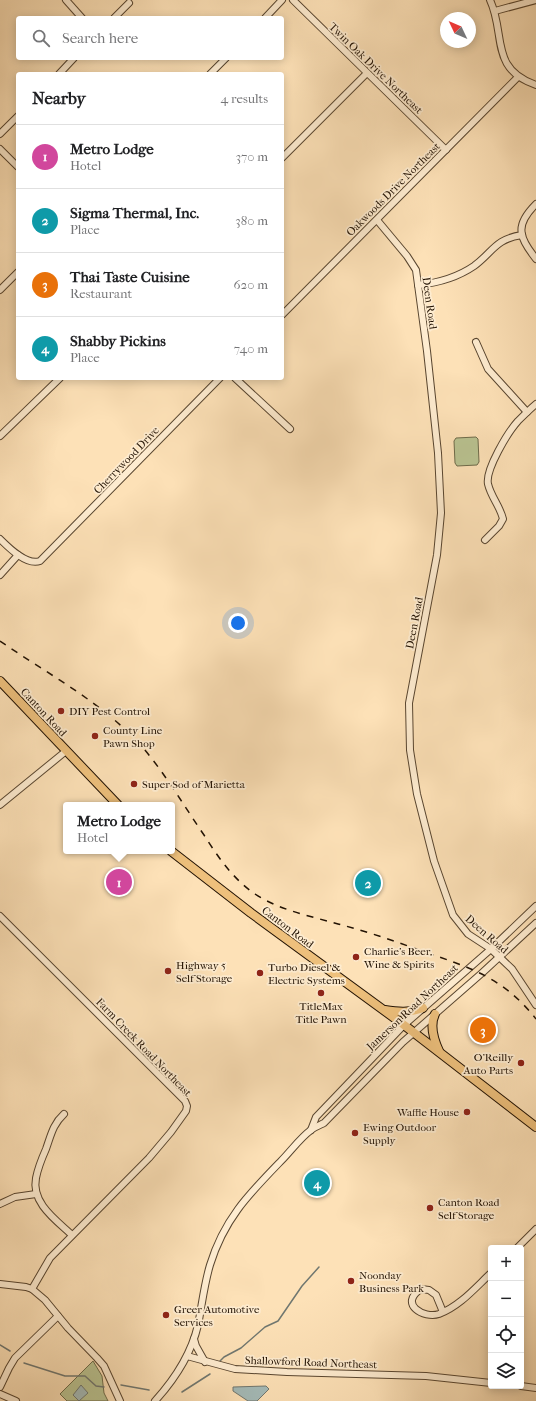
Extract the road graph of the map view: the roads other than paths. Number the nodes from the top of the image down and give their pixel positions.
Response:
1 (66, 0) edge
2 (282, 0) edge
3 (293, 0) edge
4 (490, 0) edge
5 (536, 0) edge
6 (129, 3) dead end
7 (495, 11) junction
8 (80, 16) edge
9 (116, 16) edge
10 (267, 16) edge
11 (72, 60) edge
12 (224, 60) edge
13 (61, 72) edge
14 (212, 72) edge
15 (367, 73) junction
16 (518, 76) junction
17 (536, 85) edge
18 (16, 118) edge
19 (0, 134) edge
20 (0, 149) edge
21 (446, 150) junction
22 (284, 156) edge
23 (16, 165) edge
24 (536, 204) edge
25 (377, 220) junction
26 (522, 235) junction
27 (536, 259) edge
28 (16, 274) edge
29 (418, 285) junction
30 (0, 290) edge
31 (284, 313) edge
32 (476, 342) dead end
33 (58, 380) edge
34 (218, 380) edge
35 (237, 380) edge
36 (536, 404) edge
37 (527, 412) junction
38 (290, 430) dead end
39 (0, 436) edge
40 (0, 539) edge
41 (485, 540) dead end
42 (18, 555) junction
43 (0, 575) edge
44 (2, 684) edge
45 (66, 751) junction
46 (115, 802) edge
47 (0, 805) edge
48 (175, 854) edge
49 (536, 906) edge
50 (0, 916) edge
51 (536, 922) edge
52 (491, 949) junction
53 (499, 957) junction
54 (536, 1005) edge
55 (423, 1008) junction
56 (381, 1009) junction
57 (435, 1014) junction
58 (404, 1025) junction
59 (413, 1033) junction
60 (441, 1054) junction
61 (64, 1114) dead end
62 (536, 1127) edge
63 (311, 1130) junction
64 (36, 1194) junction
65 (0, 1204) edge
66 (536, 1228) edge
67 (72, 1236) junction
68 (520, 1245) edge
69 (488, 1276) edge
70 (0, 1284) edge
71 (32, 1289) junction
72 (443, 1312) junction
73 (58, 1316) junction
74 (194, 1338) junction
75 (187, 1356) junction
76 (205, 1362) junction
77 (488, 1383) edge
78 (524, 1386) edge
79 (0, 1387) edge
80 (536, 1388) edge
81 (0, 1394) edge
82 (16, 1401) edge
83 (120, 1401) edge
84 (155, 1401) edge

1 - 8 street
2 - 10 street
3 - 15 street, Twin Oak Drive Northeast
4 - 7 street
5 - 7 street
6 - 9 street
7 - 16 street
11 - 13 street
12 - 14 street
15 - 21 street, Twin Oak Drive Northeast
15 - 22 street
16 - 17 street
16 - 21 street, Oakwoods Drive Northeast
18 - 19 street
20 - 23 street
21 - 25 street, Oakwoods Drive Northeast
24 - 26 street
25 - 29 street, Deen Road
25 - 31 street, Oakwoods Drive Northeast
26 - 27 street
26 - 29 street
28 - 30 street
29 - 52 street, Deen Road
32 - 37 street
33 - 39 street
34 - 42 street, Cherrywood Drive
35 - 38 street
36 - 37 street
37 - 41 street
40 - 42 street
42 - 43 street
44 - 45 main road, Canton Road
45 - 46 main road, Canton Road
45 - 47 street
48 - 56 main road, Canton Road
49 - 52 street, Jamerson Road Northeast
50 - 67 street, Farm Creek Road Northeast
51 - 53 street, Jamerson Road Northeast
52 - 53 street, Deen Road
52 - 55 street, Jamerson Road Northeast
53 - 54 street, Deen Road
53 - 57 street, Jamerson Road Northeast
55 - 56 main road
55 - 58 street, Jamerson Road Northeast
56 - 58 main road, Canton Road
57 - 59 street, Jamerson Road Northeast
57 - 60 main road
58 - 59 main road, Canton Road
58 - 63 street, Jamerson Road Northeast
59 - 60 main road, Canton Road
59 - 63 street, Jamerson Road Northeast
60 - 62 main road, Canton Road
61 - 64 street
63 - 74 street, Jamerson Road Northeast
64 - 65 street
64 - 67 street
66 - 68 street
67 - 71 street, Farm Creek Road Northeast
69 - 72 street
70 - 71 street
71 - 73 street
72 - 72 street
73 - 79 street
73 - 83 street
74 - 75 street, Jamerson Road Northeast
74 - 76 street
75 - 76 street, Shallowford Road Northeast
75 - 84 street
76 - 77 street, Shallowford Road Northeast
78 - 80 street
81 - 82 street

